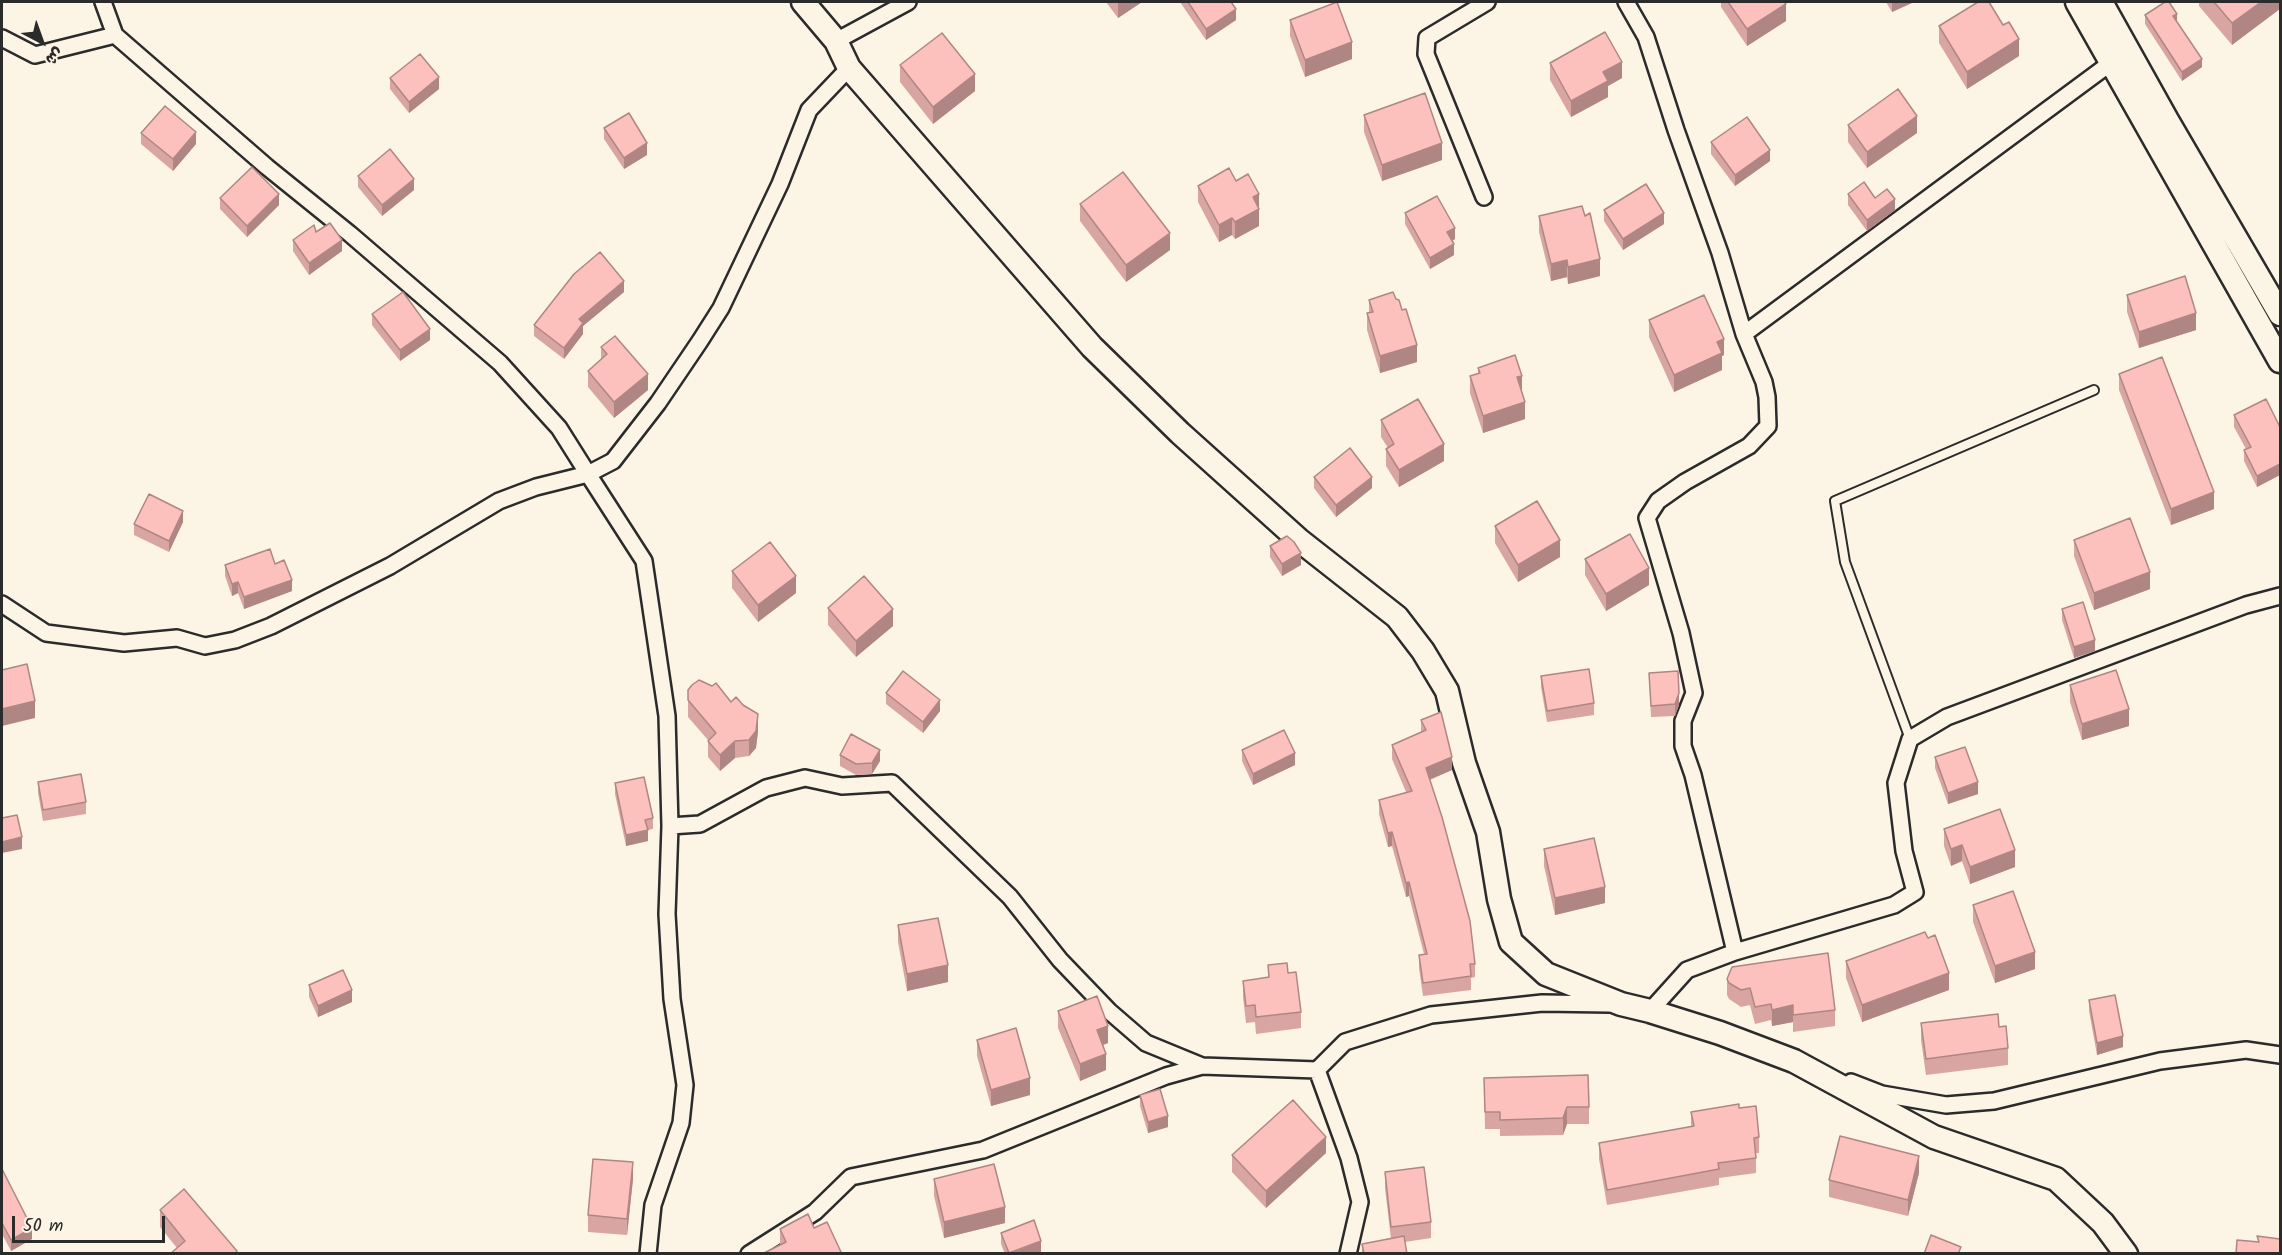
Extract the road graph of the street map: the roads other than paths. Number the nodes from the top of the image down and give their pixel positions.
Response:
1 (103, 2) edge
2 (803, 2) edge
3 (908, 2) edge
4 (1487, 2) edge
5 (1626, 2) edge
6 (2077, 2) edge
7 (2101, 2) edge
8 (115, 35) junction
9 (2, 38) edge
10 (836, 41) junction
11 (2112, 62) junction
12 (849, 68) junction
13 (1484, 197) dead end
14 (2280, 314) edge
15 (1744, 334) junction
16 (2280, 361) edge
17 (2094, 390) dead end
18 (588, 474) junction
19 (2280, 596) edge
20 (2, 604) edge
21 (1910, 739) junction
22 (670, 826) junction
23 (1735, 952) junction
24 (1621, 1004) junction
25 (1650, 1011) junction
26 (2280, 1055) edge
27 (1794, 1061) junction
28 (1202, 1066) junction
29 (1317, 1070) junction
30 (648, 1254) edge
31 (749, 1254) edge
32 (1348, 1254) edge
33 (2126, 1254) edge

1 - 8 street
2 - 10 street
3 - 10 street
4 - 13 street
5 - 15 street
6 - 11 street
7 - 14 street
8 - 9 street
8 - 18 street
10 - 12 street
11 - 15 street
11 - 16 street
12 - 18 street
12 - 24 street
15 - 23 street
17 - 21 lane
18 - 20 street
18 - 22 street
19 - 21 street
21 - 23 street
22 - 28 street
22 - 30 street
23 - 25 street
24 - 25 street
24 - 29 street
25 - 27 street
26 - 27 street
27 - 33 street
28 - 29 street
28 - 31 street
29 - 32 street

